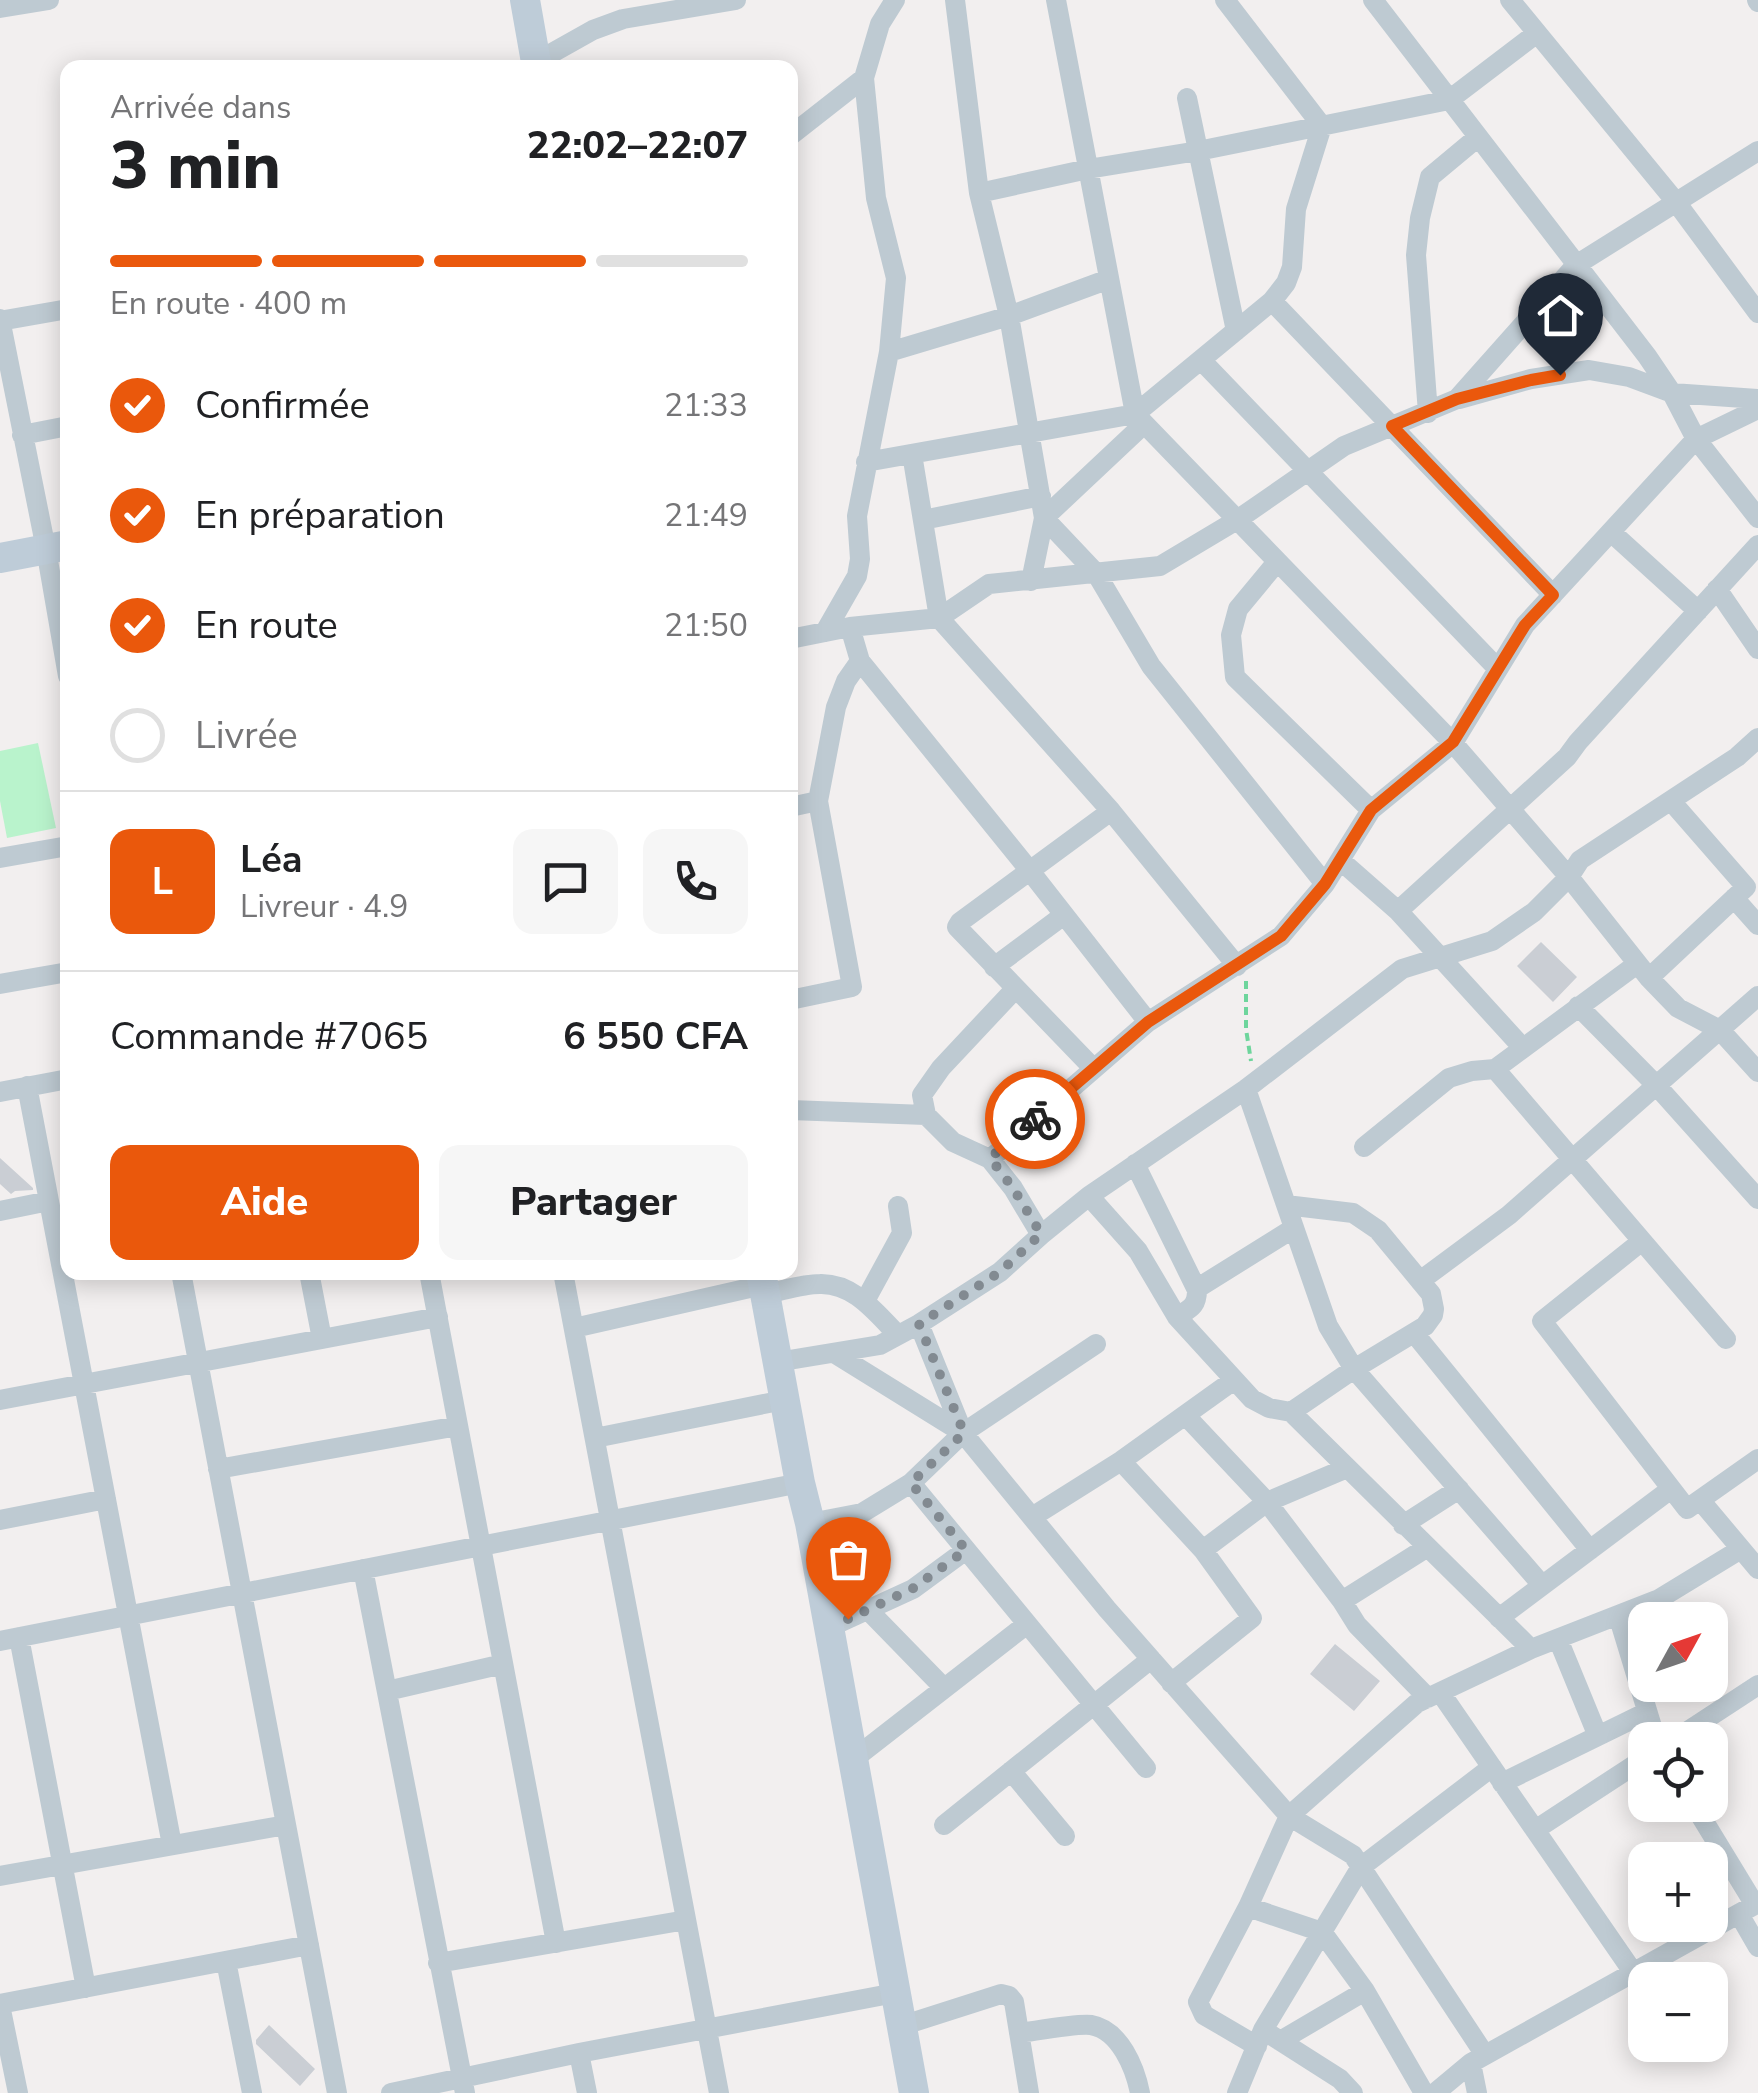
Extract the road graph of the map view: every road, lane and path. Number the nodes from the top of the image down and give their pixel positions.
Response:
1 (49, 0) edge
2 (524, 0) edge
3 (736, 0) edge
4 (895, 0) edge
5 (955, 0) edge
6 (1056, 0) edge
7 (1225, 0) edge
8 (1373, 0) edge
9 (1510, 0) edge
10 (0, 8) edge
11 (1537, 33) junction
12 (536, 60) edge
13 (545, 60) edge
14 (864, 78) junction
15 (1187, 98) dead end
16 (1450, 100) junction
17 (1322, 126) junction
18 (798, 130) edge
19 (1478, 137) junction
20 (1198, 151) junction
21 (1758, 151) edge
22 (1088, 169) junction
23 (979, 194) junction
24 (1676, 202) junction
25 (1576, 265) junction
26 (1109, 280) junction
27 (1272, 301) junction
28 (60, 310) edge
29 (1758, 312) edge
30 (1008, 316) junction
31 (0, 320) edge
32 (1236, 331) junction
33 (889, 352) junction
34 (1201, 360) junction
35 (1672, 393) junction
36 (1457, 399) junction
37 (1758, 400) edge
38 (1758, 410) edge
39 (1428, 413) junction
40 (1139, 419) junction
41 (1392, 426) junction
42 (60, 428) edge
43 (1030, 433) junction
44 (22, 435) junction
45 (1696, 439) junction
46 (912, 454) junction
47 (866, 462) junction
48 (1308, 471) junction
49 (1041, 496) junction
50 (1044, 518) junction
51 (1758, 518) edge
52 (923, 520) junction
53 (1237, 520) junction
54 (1611, 532) junction
55 (1758, 545) edge
56 (57, 547) edge
57 (0, 558) edge
58 (1277, 562) junction
59 (1096, 573) junction
60 (1032, 580) junction
61 (60, 582) edge
62 (1717, 589) junction
63 (1553, 595) junction
64 (1698, 611) junction
65 (939, 618) junction
66 (850, 627) junction
67 (825, 632) junction
68 (798, 637) edge
69 (1758, 649) edge
70 (860, 661) junction
71 (1498, 669) junction
72 (1758, 738) edge
73 (1453, 742) junction
74 (818, 801) junction
75 (1671, 801) junction
76 (798, 805) edge
77 (1511, 809) junction
78 (1371, 810) junction
79 (1111, 812) junction
80 (60, 847) edge
81 (0, 858) edge
82 (1340, 860) junction
83 (1030, 871) junction
84 (1569, 877) junction
85 (1325, 884) junction
86 (1734, 898) junction
87 (1398, 911) junction
88 (1064, 915) junction
89 (1758, 926) edge
90 (1440, 959) junction
91 (1241, 963) junction
92 (994, 967) junction
93 (1643, 971) junction
94 (60, 973) edge
95 (0, 984) edge
96 (1016, 989) junction
97 (1758, 996) edge
98 (798, 998) edge
99 (1578, 1006) junction
100 (1148, 1022) junction
101 (1720, 1030) junction
102 (1523, 1048) junction
103 (1093, 1068) junction
104 (1495, 1069) junction
105 (1758, 1072) edge
106 (60, 1080) edge
107 (1252, 1084) junction
108 (1656, 1085) junction
109 (27, 1086) junction
110 (0, 1092) edge
111 (798, 1110) edge
112 (926, 1115) junction
113 (1364, 1147) dead end
114 (990, 1158) junction
115 (1572, 1159) junction
116 (1136, 1164) junction
117 (1089, 1196) junction
118 (1758, 1199) edge
119 (49, 1201) junction
120 (1286, 1205) junction
121 (898, 1206) dead end
122 (0, 1211) edge
123 (1294, 1228) junction
124 (1041, 1234) junction
125 (1642, 1240) junction
126 (60, 1259) edge
127 (64, 1280) edge
128 (183, 1280) edge
129 (311, 1280) edge
130 (431, 1280) edge
131 (565, 1280) edge
132 (1420, 1281) junction
133 (763, 1284) edge
134 (1197, 1290) junction
135 (865, 1301) junction
136 (1178, 1316) junction
137 (438, 1317) junction
138 (919, 1324) junction
139 (574, 1328) junction
140 (1414, 1333) junction
141 (898, 1335) junction
142 (322, 1339) junction
143 (1726, 1339) dead end
144 (1096, 1344) dead end
145 (834, 1352) junction
146 (198, 1362) junction
147 (777, 1362) junction
148 (1354, 1368) junction
149 (1234, 1380) junction
150 (84, 1384) junction
151 (0, 1400) edge
152 (784, 1400) junction
153 (1291, 1412) junction
154 (1186, 1416) junction
155 (458, 1426) junction
156 (964, 1433) junction
157 (595, 1438) junction
158 (1758, 1459) edge
159 (1121, 1461) junction
160 (1347, 1468) junction
161 (218, 1469) junction
162 (800, 1483) junction
163 (911, 1483) junction
164 (1671, 1489) junction
165 (1459, 1490) junction
166 (106, 1499) junction
167 (1700, 1500) junction
168 (1267, 1502) junction
169 (1032, 1517) junction
170 (0, 1520) edge
171 (610, 1520) junction
172 (810, 1523) junction
173 (1403, 1525) junction
174 (481, 1546) junction
175 (1426, 1548) junction
176 (1741, 1549) junction
177 (966, 1550) junction
178 (1203, 1550) junction
179 (1590, 1550) junction
180 (364, 1569) junction
181 (1758, 1569) edge
182 (1542, 1586) junction
183 (242, 1593) junction
184 (1342, 1601) junction
185 (868, 1610) junction
186 (128, 1616) junction
187 (1618, 1616) junction
188 (1499, 1618) junction
189 (1027, 1624) junction
190 (828, 1628) junction
191 (1558, 1638) junction
192 (10, 1639) edge
193 (1530, 1649) junction
194 (1150, 1660) junction
195 (503, 1664) junction
196 (1171, 1683) junction
197 (1758, 1685) edge
198 (944, 1688) junction
199 (386, 1691) junction
200 (1434, 1695) junction
201 (1094, 1705) junction
202 (1648, 1712) junction
203 (1651, 1722) edge
204 (1701, 1722) edge
205 (1598, 1734) junction
206 (852, 1761) junction
207 (1146, 1768) dead end
208 (1628, 1769) edge
209 (1012, 1771) junction
210 (1497, 1775) junction
211 (1288, 1816) junction
212 (1704, 1822) edge
213 (286, 1825) junction
214 (944, 1825) dead end
215 (1535, 1830) junction
216 (1065, 1836) dead end
217 (172, 1845) junction
218 (62, 1865) junction
219 (1361, 1867) junction
220 (0, 1876) edge
221 (1248, 1906) junction
222 (1751, 1907) edge
223 (686, 1920) junction
224 (1322, 1932) junction
225 (556, 1942) junction
226 (309, 1946) junction
227 (1758, 1947) edge
228 (226, 1961) junction
229 (1651, 1962) edge
230 (438, 1963) junction
231 (1628, 1965) edge
232 (1628, 1975) edge
233 (86, 1988) junction
234 (1364, 1991) junction
235 (895, 1993) junction
236 (0, 2004) edge
237 (901, 2026) junction
238 (707, 2029) junction
239 (1019, 2033) junction
240 (1267, 2039) junction
241 (579, 2054) junction
242 (1478, 2059) junction
243 (464, 2086) edge
244 (18, 2093) edge
245 (252, 2093) edge
246 (337, 2093) edge
247 (390, 2093) edge
248 (587, 2093) edge
249 (719, 2093) edge
250 (914, 2093) edge
251 (1029, 2093) edge
252 (1140, 2093) edge
253 (1237, 2093) edge
254 (1353, 2093) edge
255 (1424, 2093) edge
256 (1435, 2093) edge
257 (1477, 2093) edge

1 - 10 street
2 - 12 street
3 - 13 street
4 - 14 street
5 - 23 street
6 - 22 street
7 - 17 street
8 - 16 street
9 - 11 street
11 - 16 street
11 - 24 street
14 - 18 street
14 - 33 street
15 - 20 street
16 - 17 street
16 - 19 street
17 - 20 street
17 - 27 street
19 - 25 street
19 - 39 street
20 - 22 street
20 - 32 street
21 - 24 street
22 - 23 street
22 - 26 street
23 - 30 street
24 - 25 street
24 - 29 street
25 - 35 street
25 - 36 street
26 - 30 street
26 - 40 street
27 - 32 street
27 - 41 street
28 - 31 street
30 - 33 street
30 - 43 street
31 - 44 street
32 - 34 street
33 - 47 street
34 - 40 street
34 - 48 street
35 - 36 street
35 - 37 street
35 - 45 street
36 - 39 street
38 - 45 street
39 - 41 street
40 - 43 street
40 - 50 street
40 - 53 street
41 - 48 street
41 - 63 street
42 - 44 street
43 - 46 street
43 - 49 street
44 - 56 street
45 - 51 street
45 - 54 street
46 - 47 street
46 - 52 street
47 - 67 street
48 - 53 street
48 - 71 street
49 - 50 street
49 - 52 street
50 - 59 street
50 - 60 street
52 - 65 street
53 - 58 street
53 - 59 street
54 - 63 street
54 - 64 street
55 - 62 street
56 - 57 street
56 - 61 street
58 - 73 street
58 - 78 street
59 - 60 street
59 - 85 street
60 - 65 street
62 - 64 street
62 - 69 street
63 - 71 street
64 - 77 street
65 - 66 street
65 - 79 street
66 - 67 street
66 - 70 street
67 - 68 street
70 - 74 street
70 - 83 street
71 - 73 street
72 - 75 street
73 - 77 street
73 - 78 street
74 - 76 street
74 - 98 street
75 - 84 street
75 - 86 street
77 - 84 street
77 - 87 street
78 - 82 street
79 - 83 street
79 - 91 street
80 - 81 street
82 - 85 street
82 - 87 street
83 - 88 street
83 - 92 street
84 - 90 street
84 - 93 street
85 - 91 street
86 - 89 street
86 - 93 street
87 - 90 street
88 - 92 street
88 - 100 street
90 - 102 street
90 - 107 street
91 - 100 street
91 - 107 path
92 - 96 street
93 - 99 street
93 - 101 street
94 - 95 street
96 - 103 street
96 - 112 street
97 - 101 street
99 - 102 street
99 - 108 street
100 - 103 street
101 - 105 street
101 - 108 street
102 - 104 street
103 - 114 street
104 - 113 street
104 - 115 street
106 - 109 street
107 - 116 street
107 - 120 street
108 - 115 street
108 - 118 street
109 - 110 street
109 - 119 street
111 - 112 street
112 - 114 street
114 - 124 street
115 - 125 street
115 - 132 street
116 - 117 street
116 - 134 street
117 - 124 street
117 - 136 street
119 - 122 street
119 - 126 street
120 - 123 street
120 - 132 street
121 - 135 street
123 - 134 street
123 - 148 street
124 - 138 street
125 - 143 street
125 - 164 street
127 - 150 street
128 - 146 street
129 - 142 street
130 - 137 street
131 - 139 street
132 - 140 street
133 - 135 street
133 - 139 street
133 - 147 street
134 - 136 street
135 - 141 street
136 - 149 street
137 - 142 street
137 - 155 street
138 - 141 street
138 - 156 street
139 - 157 street
140 - 148 street
140 - 179 street
141 - 145 street
142 - 146 street
144 - 156 street
145 - 147 street
145 - 156 street
146 - 150 street
146 - 161 street
147 - 152 street
148 - 153 street
148 - 165 street
149 - 153 street
149 - 154 street
150 - 151 street
150 - 166 street
152 - 157 street
152 - 162 street
153 - 160 street
154 - 159 street
154 - 168 street
155 - 161 street
155 - 174 street
156 - 163 street
156 - 169 street
157 - 171 street
158 - 167 street
159 - 169 street
159 - 178 street
160 - 168 street
160 - 173 street
161 - 183 street
162 - 171 street
162 - 172 street
163 - 172 street
163 - 177 street
164 - 167 street
164 - 179 street
165 - 173 street
165 - 182 street
166 - 170 street
166 - 186 street
167 - 176 street
168 - 178 street
168 - 184 street
169 - 194 street
171 - 174 street
171 - 223 street
172 - 190 street
173 - 175 street
174 - 180 street
174 - 195 street
175 - 184 street
175 - 188 street
176 - 181 street
176 - 187 street
177 - 185 street
177 - 189 street
178 - 196 street
179 - 182 street
180 - 183 street
180 - 199 street
182 - 188 street
183 - 186 street
183 - 213 street
184 - 200 street
185 - 190 street
185 - 198 street
186 - 192 street
186 - 217 street
187 - 191 street
187 - 202 street
188 - 193 street
189 - 198 street
189 - 201 street
190 - 206 street
191 - 193 street
191 - 205 street
192 - 218 street
193 - 200 street
194 - 196 street
194 - 201 street
195 - 199 street
195 - 225 street
196 - 211 street
197 - 204 street
198 - 206 street
199 - 230 street
200 - 210 street
200 - 211 street
201 - 207 street
201 - 209 street
202 - 203 street
202 - 205 street
205 - 210 street
206 - 235 street
208 - 215 street
209 - 214 street
209 - 216 street
210 - 215 street
210 - 219 street
211 - 219 street
211 - 221 street
212 - 222 street
213 - 217 street
213 - 226 street
215 - 231 street
217 - 218 street
218 - 220 street
218 - 233 street
219 - 224 street
219 - 242 street
221 - 224 street
221 - 240 street
222 - 227 street
222 - 229 street
223 - 225 street
223 - 238 street
224 - 234 street
224 - 240 street
225 - 230 street
226 - 228 street
226 - 246 street
228 - 233 street
228 - 245 street
230 - 243 street
232 - 242 street
233 - 236 street
234 - 240 street
234 - 255 street
235 - 237 street
235 - 238 street
236 - 244 street
237 - 239 street
237 - 250 street
238 - 241 street
238 - 249 street
239 - 251 street
239 - 252 street
240 - 253 street
240 - 254 street
241 - 243 street
241 - 248 street
242 - 256 street
242 - 257 street
243 - 247 street

